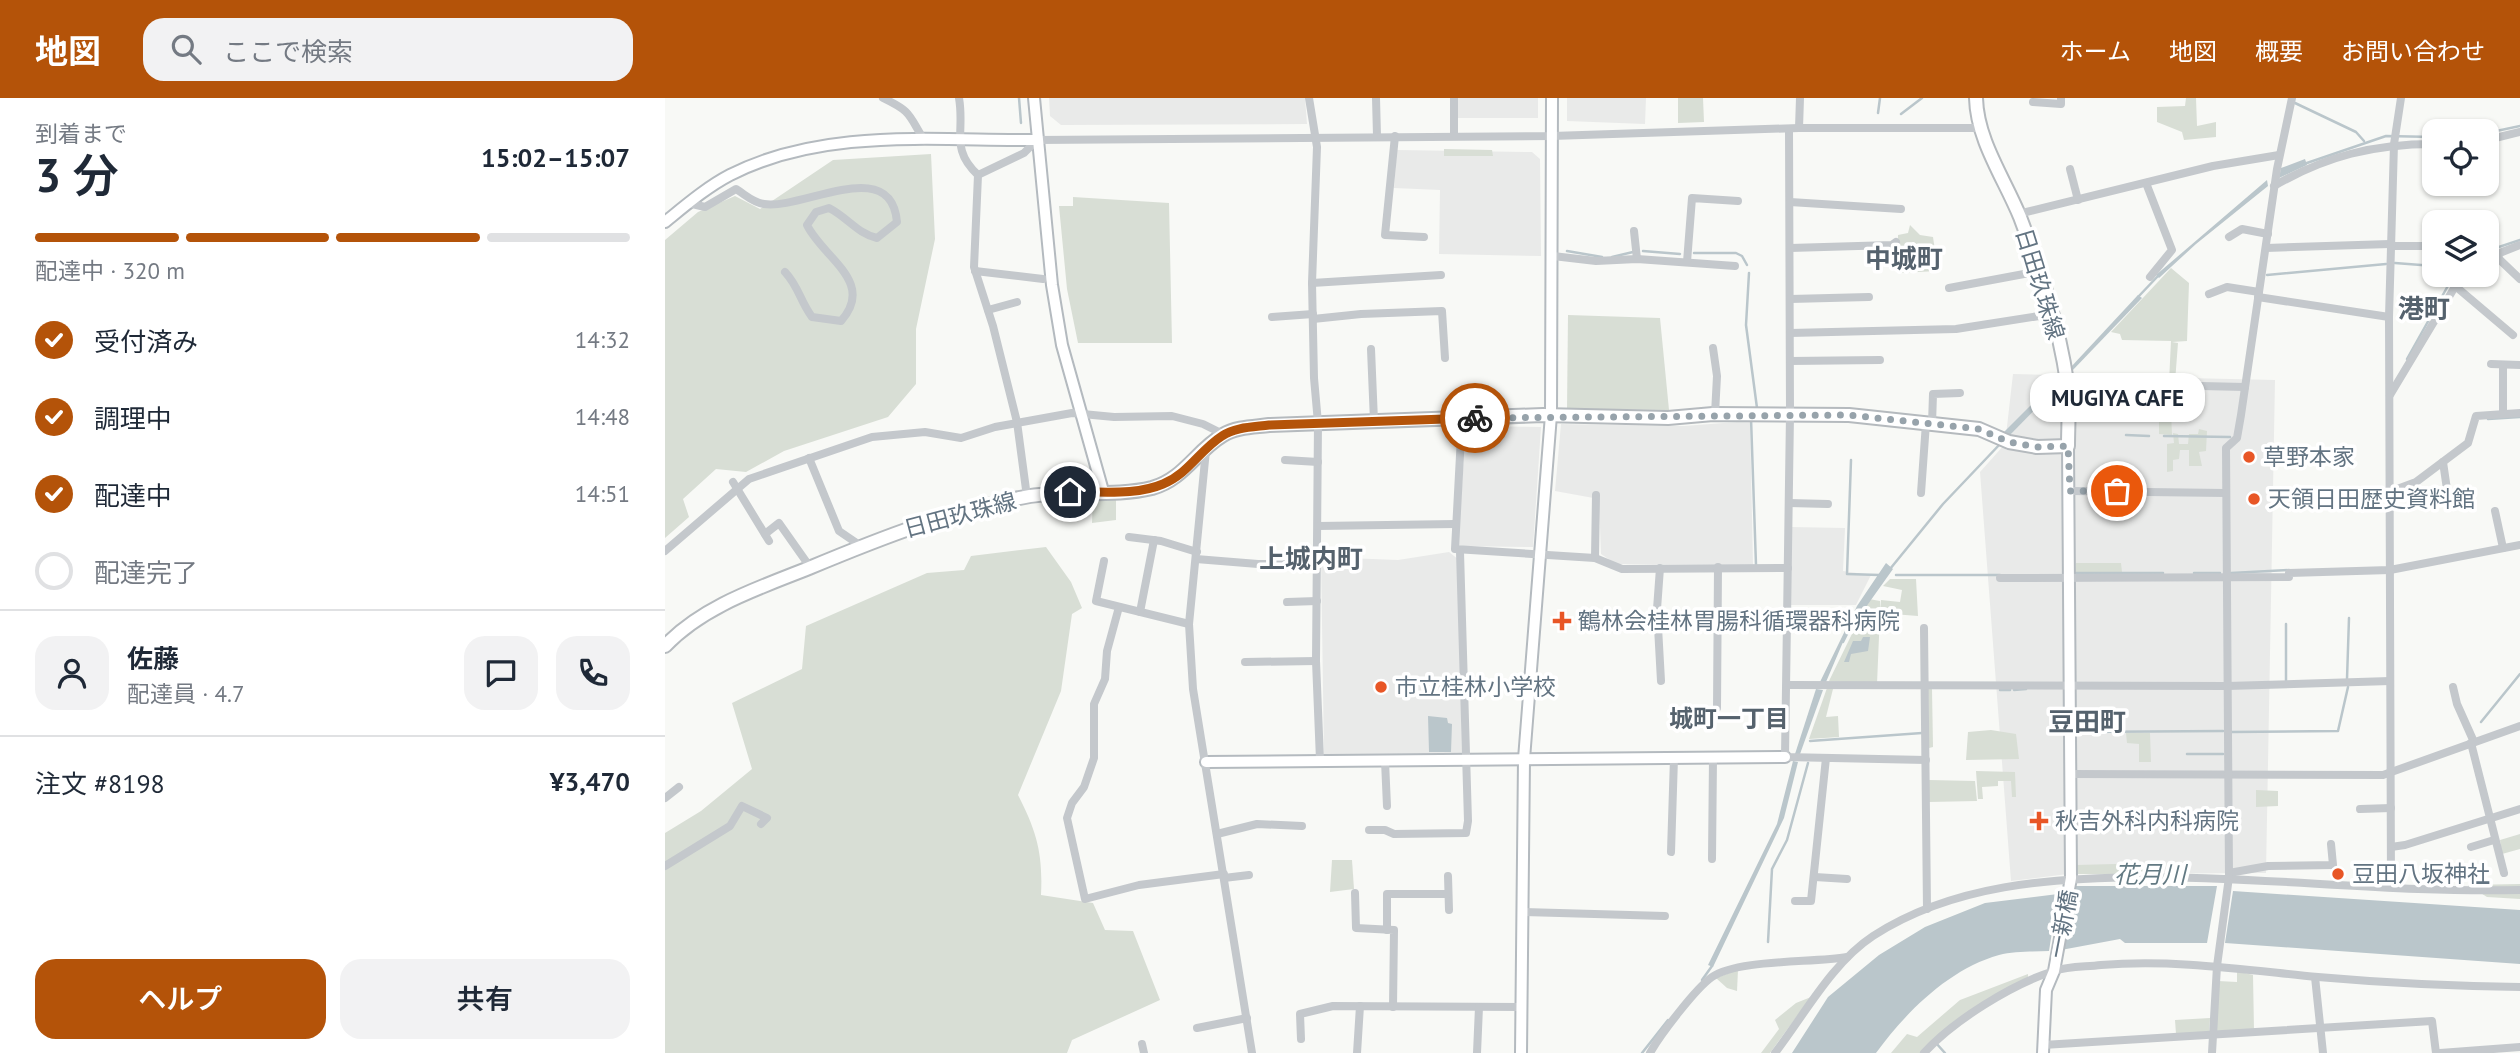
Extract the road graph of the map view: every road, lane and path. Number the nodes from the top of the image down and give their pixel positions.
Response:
1 (883, 98) edge
2 (959, 98) edge
3 (1034, 98) edge
4 (1309, 98) edge
5 (1376, 98) edge
6 (1454, 98) edge
7 (1552, 98) edge
8 (1800, 98) edge
9 (1976, 98) edge
10 (2061, 98) edge
11 (2293, 98) edge
12 (2400, 98) edge
13 (2033, 102) dead end
14 (1794, 128) junction
15 (1979, 128) junction
16 (2520, 132) edge
17 (1454, 135) junction
18 (1315, 136) junction
19 (1377, 136) junction
20 (1395, 136) junction
21 (1552, 136) junction
22 (2499, 137) edge
23 (924, 140) junction
24 (960, 140) junction
25 (1037, 140) junction
26 (2394, 144) junction
27 (2422, 144) edge
28 (2279, 155) junction
29 (2070, 169) dead end
30 (978, 175) junction
31 (2146, 183) junction
32 (2274, 186) junction
33 (2078, 200) junction
34 (1738, 201) dead end
35 (1790, 202) junction
36 (688, 203) junction
37 (1901, 209) dead end
38 (2018, 214) junction
39 (665, 222) edge
40 (1634, 231) dead end
41 (2268, 234) junction
42 (1424, 237) dead end
43 (2229, 237) dead end
44 (1896, 242) dead end
45 (2391, 245) junction
46 (2422, 246) edge
47 (2520, 246) edge
48 (2266, 247) junction
49 (1790, 248) junction
50 (2499, 251) edge
51 (1553, 256) junction
52 (2499, 258) edge
53 (1637, 259) junction
54 (1687, 262) junction
55 (1735, 266) dead end
56 (975, 271) junction
57 (2040, 271) junction
58 (785, 272) dead end
59 (1441, 275) dead end
60 (2150, 277) dead end
61 (1043, 278) dead end
62 (2520, 279) edge
63 (1312, 283) junction
64 (2453, 287) edge
65 (2456, 287) edge
66 (1949, 288) dead end
67 (2209, 294) dead end
68 (2259, 295) junction
69 (1869, 297) dead end
70 (1790, 299) junction
71 (1017, 302) dead end
72 (988, 310) junction
73 (2052, 314) junction
74 (1272, 317) dead end
75 (1313, 317) junction
76 (2389, 317) junction
77 (1790, 333) junction
78 (2513, 335) dead end
79 (1713, 348) dead end
80 (1371, 349) dead end
81 (1445, 358) dead end
82 (1880, 360) dead end
83 (1790, 361) junction
84 (2491, 364) dead end
85 (2503, 365) junction
86 (2520, 365) edge
87 (2066, 377) junction
88 (2245, 387) junction
89 (1960, 393) dead end
90 (2389, 396) junction
91 (2520, 413) edge
92 (1080, 414) junction
93 (1715, 414) junction
94 (1790, 414) junction
95 (2503, 414) junction
96 (1551, 415) junction
97 (1462, 418) junction
98 (1374, 421) junction
99 (1017, 422) junction
100 (1318, 423) junction
101 (1929, 424) junction
102 (1223, 434) junction
103 (2068, 446) junction
104 (1206, 450) junction
105 (809, 458) junction
106 (1285, 460) dead end
107 (1318, 462) junction
108 (2443, 462) junction
109 (735, 485) junction
110 (1103, 491) junction
111 (2070, 491) junction
112 (2389, 492) junction
113 (1921, 493) dead end
114 (2225, 493) junction
115 (1596, 495) dead end
116 (1027, 497) junction
117 (1789, 503) junction
118 (2449, 503) dead end
119 (1828, 504) dead end
120 (2495, 511) dead end
121 (1455, 524) junction
122 (1318, 526) junction
123 (1129, 537) dead end
124 (1154, 540) junction
125 (2520, 545) edge
126 (2503, 546) junction
127 (861, 547) junction
128 (665, 551) edge
129 (1460, 552) junction
130 (1541, 554) junction
131 (1197, 555) junction
132 (1595, 558) junction
133 (1104, 561) dead end
134 (1318, 564) junction
135 (810, 567) junction
136 (1718, 567) junction
137 (1660, 568) junction
138 (1788, 568) junction
139 (2390, 570) junction
140 (2225, 577) junction
141 (2000, 578) dead end
142 (2070, 578) junction
143 (1317, 601) junction
144 (1287, 602) dead end
145 (1119, 607) junction
146 (1140, 612) junction
147 (1189, 624) junction
148 (1924, 628) dead end
149 (665, 646) edge
150 (1316, 661) junction
151 (1245, 662) dead end
152 (1661, 681) dead end
153 (2390, 681) junction
154 (1787, 685) junction
155 (2071, 686) junction
156 (2227, 686) junction
157 (1925, 687) junction
158 (2453, 687) dead end
159 (1717, 708) dead end
160 (2520, 726) edge
161 (2473, 742) junction
162 (1794, 757) junction
163 (1674, 758) junction
164 (1713, 758) junction
165 (1826, 758) junction
166 (1524, 759) junction
167 (1320, 760) junction
168 (1465, 760) junction
169 (1926, 760) junction
170 (1385, 761) junction
171 (1206, 762) junction
172 (2391, 772) junction
173 (2071, 774) junction
174 (2229, 775) junction
175 (679, 787) dead end
176 (665, 797) edge
177 (1387, 806) dead end
178 (2360, 808) dead end
179 (2391, 808) junction
180 (2520, 808) edge
181 (2488, 819) junction
182 (761, 824) dead end
183 (1302, 826) dead end
184 (1369, 830) dead end
185 (1217, 834) junction
186 (2494, 840) junction
187 (2331, 845) dead end
188 (2391, 846) junction
189 (2470, 847) dead end
190 (1671, 852) dead end
191 (1712, 859) dead end
192 (665, 866) edge
193 (2504, 873) dead end
194 (1249, 875) dead end
195 (1224, 876) junction
196 (1448, 876) dead end
197 (1815, 877) junction
198 (2229, 877) junction
199 (2071, 878) junction
200 (1847, 879) dead end
201 (2391, 886) junction
202 (2520, 890) edge
203 (1355, 893) dead end
204 (1448, 894) junction
205 (1795, 901) dead end
206 (1927, 909) junction
207 (1449, 911) dead end
208 (1522, 912) junction
209 (1665, 916) dead end
210 (1387, 930) junction
211 (1847, 957) junction
212 (2217, 966) junction
213 (2054, 971) junction
214 (2315, 977) junction
215 (2520, 987) edge
216 (1360, 1006) junction
217 (1393, 1007) junction
218 (1479, 1007) junction
219 (1521, 1007) junction
220 (1247, 1018) junction
221 (2321, 1027) junction
222 (1197, 1028) dead end
223 (2213, 1034) junction
224 (1301, 1039) dead end
225 (2520, 1046) edge
226 (2043, 1049) edge
227 (1252, 1053) edge
228 (1357, 1053) edge
229 (1478, 1053) edge
230 (1521, 1053) edge
231 (1650, 1053) edge
232 (1775, 1053) edge
233 (1924, 1053) edge
234 (2212, 1053) edge
235 (2323, 1053) edge
236 (2438, 1053) edge

1 - 23 street
2 - 24 street
3 - 25 street
4 - 18 street
5 - 19 street
6 - 17 street
7 - 21 street
8 - 14 street
9 - 15 main road, 日田玖珠線
10 - 13 street
11 - 28 street
12 - 26 street
14 - 15 street
14 - 21 street
14 - 35 street
15 - 38 main road, 日田玖珠線
16 - 22 street
17 - 20 street
17 - 21 street
18 - 19 street
18 - 25 street
18 - 63 street
19 - 20 street
20 - 42 street
21 - 51 street
23 - 24 street
23 - 36 street
24 - 25 street
24 - 30 street
25 - 30 street
25 - 92 street
26 - 27 street
26 - 32 street
26 - 45 street
28 - 31 street
28 - 32 street
29 - 33 street
30 - 56 street
31 - 33 street
31 - 60 street
32 - 41 street
33 - 38 street
34 - 54 street
35 - 37 street
35 - 49 street
36 - 39 street
36 - 58 street
38 - 57 main road, 日田玖珠線
40 - 53 street
41 - 43 street
41 - 48 street
44 - 49 street
45 - 46 street
45 - 48 street
45 - 76 street
47 - 50 street
48 - 68 street
49 - 70 street
51 - 53 street
51 - 96 street
52 - 62 street
53 - 54 street
54 - 55 street
56 - 61 street
56 - 72 street
57 - 66 street
57 - 73 main road, 日田玖珠線
59 - 63 street
63 - 75 street
64 - 90 street
65 - 78 street
67 - 68 street
68 - 76 street
68 - 88 street
69 - 70 street
70 - 77 street
71 - 72 street
72 - 99 street
73 - 77 street
73 - 87 main road, 日田玖珠線
74 - 75 street
75 - 81 street
75 - 100 street
76 - 90 street
77 - 83 street
79 - 93 street
80 - 98 street
82 - 83 street
83 - 94 street
84 - 85 street
85 - 86 street
85 - 95 street
87 - 88 street
87 - 103 main road, 日田玖珠線
88 - 114 street
89 - 101 street
90 - 112 street
91 - 95 street
92 - 99 street
92 - 102 street
92 - 110 street
93 - 94 main road
93 - 96 main road
94 - 101 main road
94 - 117 street
95 - 108 street
96 - 97 main road
96 - 130 street
97 - 98 main road
97 - 121 street
98 - 100 main road
99 - 105 street
99 - 116 street
100 - 102 main road
100 - 107 street
101 - 103 main road
101 - 113 street
102 - 104 main road, 日田玖珠線
103 - 111 street, 一新橋
104 - 110 main road, 日田玖珠線
104 - 131 street
105 - 109 street
105 - 127 street
106 - 107 street
107 - 122 street
108 - 112 street
108 - 118 street
109 - 128 street
109 - 135 street
110 - 116 main road, 日田玖珠線
111 - 114 street
111 - 142 street, 一新橋
112 - 139 street
114 - 140 street
115 - 132 street
116 - 127 main road, 日田玖珠線
117 - 119 street
117 - 138 street
120 - 126 street
121 - 122 street
121 - 129 street
122 - 134 street
123 - 124 street
124 - 131 street
124 - 146 street
125 - 126 street
126 - 139 street
127 - 135 main road, 日田玖珠線
129 - 130 street
129 - 168 street
130 - 132 street
130 - 166 street
131 - 134 street
131 - 147 street
132 - 137 street
133 - 145 street
134 - 143 street
135 - 149 main road, 日田玖珠線
136 - 137 street
136 - 138 street
136 - 159 street
137 - 152 street
138 - 154 street
139 - 140 street
139 - 153 street
140 - 142 street
140 - 156 street
141 - 142 street
142 - 155 street, 一新橋
143 - 144 street
143 - 150 street
145 - 146 street
145 - 195 street
146 - 147 street
147 - 171 street
148 - 157 street
150 - 151 street
150 - 167 street
153 - 156 street
153 - 172 street
154 - 157 street
154 - 162 street
155 - 156 street
155 - 157 street
155 - 173 street, 一新橋
156 - 174 street
157 - 169 street
158 - 161 street
160 - 161 street
161 - 172 street
161 - 181 street
162 - 164 street
162 - 165 street
163 - 164 street
163 - 166 street
163 - 190 street
164 - 191 street
165 - 169 street
165 - 197 street
166 - 168 street
166 - 208 street
167 - 170 street
167 - 171 street
168 - 170 street
168 - 184 street
169 - 206 street
170 - 177 street
171 - 185 street
172 - 174 street
172 - 179 street
173 - 174 street
173 - 199 street, 一新橋
174 - 198 street
175 - 176 street
178 - 179 street
179 - 188 street
180 - 181 street
181 - 186 street
181 - 188 street
182 - 192 street
183 - 185 street
185 - 195 street
186 - 189 street
186 - 193 street
187 - 198 street
188 - 201 street
194 - 195 street
195 - 220 street
196 - 204 street
197 - 200 street
197 - 205 street
198 - 199 street
198 - 201 street
198 - 212 street
199 - 206 street
199 - 213 street, 一新橋
201 - 202 street
203 - 210 street
204 - 207 street
204 - 210 street
206 - 211 street
208 - 209 street
208 - 219 street
210 - 217 street
211 - 231 street
211 - 232 street
212 - 213 street
212 - 214 street
212 - 223 street
213 - 226 street, 一新橋
213 - 233 street
214 - 215 street
214 - 221 street
216 - 217 street
216 - 224 street
216 - 228 street
217 - 218 street
218 - 219 street
218 - 229 street
219 - 230 street
220 - 222 street
220 - 227 street
221 - 223 street
221 - 235 street
221 - 236 street
223 - 226 street
223 - 234 street
225 - 236 street

